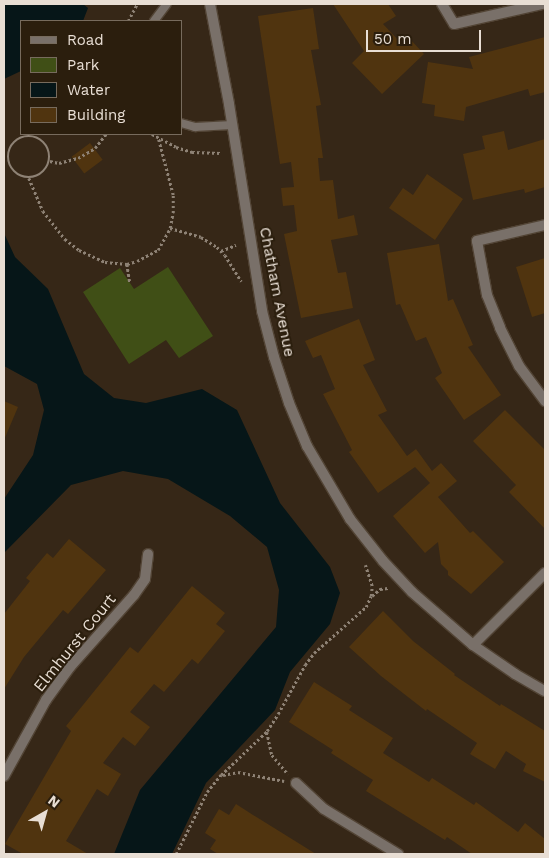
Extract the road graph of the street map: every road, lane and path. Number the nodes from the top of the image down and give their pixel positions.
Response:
1 (137, 4) edge
2 (168, 4) edge
3 (210, 4) edge
4 (442, 4) edge
5 (543, 4) edge
6 (129, 20) edge
7 (155, 20) edge
8 (182, 123) edge
9 (232, 125) junction
10 (30, 135) edge
11 (105, 135) edge
12 (154, 135) edge
13 (158, 138) junction
14 (4, 149) edge
15 (9, 150) junction
16 (221, 153) dead end
17 (50, 161) junction
18 (29, 178) junction
19 (545, 225) edge
20 (170, 228) junction
21 (236, 245) dead end
22 (221, 252) junction
23 (127, 264) junction
24 (241, 281) dead end
25 (130, 283) dead end
26 (545, 401) edge
27 (148, 554) dead end
28 (365, 565) dead end
29 (545, 573) edge
30 (388, 588) dead end
31 (371, 596) junction
32 (473, 645) junction
33 (545, 692) edge
34 (267, 731) junction
35 (221, 775) junction
36 (4, 776) edge
37 (296, 783) junction
38 (176, 854) edge
39 (398, 854) edge

1 - 6 path
2 - 7 lane
3 - 9 street, Chatham Avenue
4 - 5 street
8 - 9 lane
9 - 32 street, Chatham Avenue
10 - 15 path
10 - 17 path
11 - 17 path
12 - 13 path
13 - 16 path
13 - 20 path
14 - 15 path
15 - 18 path
17 - 18 path
18 - 23 path
19 - 26 street
20 - 22 path
20 - 23 path
21 - 22 path
22 - 24 path
23 - 25 path
27 - 36 street, Elmhurst Court
28 - 31 path
29 - 32 street
30 - 31 path
31 - 34 path
32 - 33 street, Chatham Avenue
34 - 35 path
34 - 37 path
35 - 37 path
35 - 38 path
37 - 39 street

